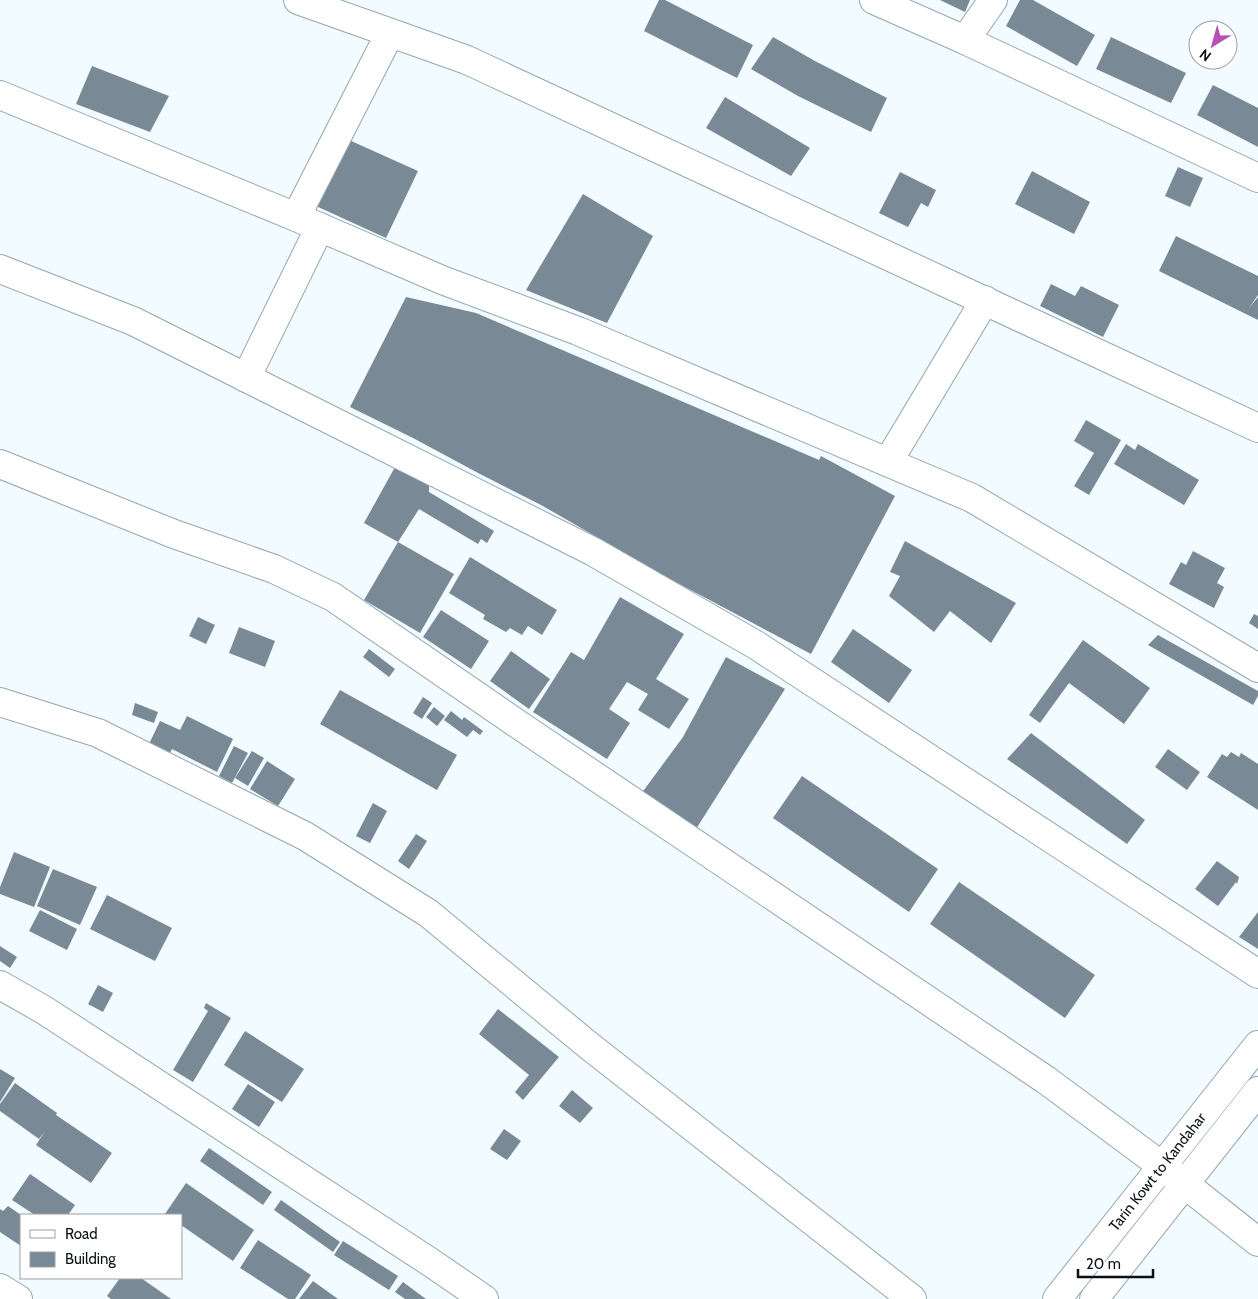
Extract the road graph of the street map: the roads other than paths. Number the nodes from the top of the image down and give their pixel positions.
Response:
1 (298, 0) edge
2 (874, 0) edge
3 (993, 0) edge
4 (390, 33) junction
5 (965, 40) junction
6 (0, 95) edge
7 (1258, 178) edge
8 (308, 222) junction
9 (0, 269) edge
10 (984, 300) junction
11 (246, 378) junction
12 (1258, 428) edge
13 (888, 462) junction
14 (0, 464) edge
15 (1258, 668) edge
16 (0, 702) edge
17 (1258, 974) edge
18 (0, 985) edge
19 (1258, 1045) edge
20 (1258, 1091) edge
21 (1162, 1166) junction
22 (1184, 1184) junction
23 (1258, 1242) edge
24 (0, 1288) edge
25 (18, 1299) edge
26 (484, 1299) edge
27 (912, 1299) edge
28 (1057, 1299) edge
29 (1094, 1299) edge

1 - 4 street
2 - 5 street
3 - 5 street
4 - 8 street
4 - 10 street
5 - 7 street
6 - 8 street
8 - 11 street
8 - 13 street
9 - 11 street
10 - 12 street
10 - 13 street
11 - 17 street
13 - 15 street
14 - 21 street
16 - 27 street
18 - 26 street
19 - 21 street, Tarin Kowt to Kandahar
20 - 22 street, Tarin Kowt to Kandahar
21 - 22 street
21 - 28 street, Tarin Kowt to Kandahar
22 - 23 street
22 - 29 street, Tarin Kowt to Kandahar
24 - 25 street

